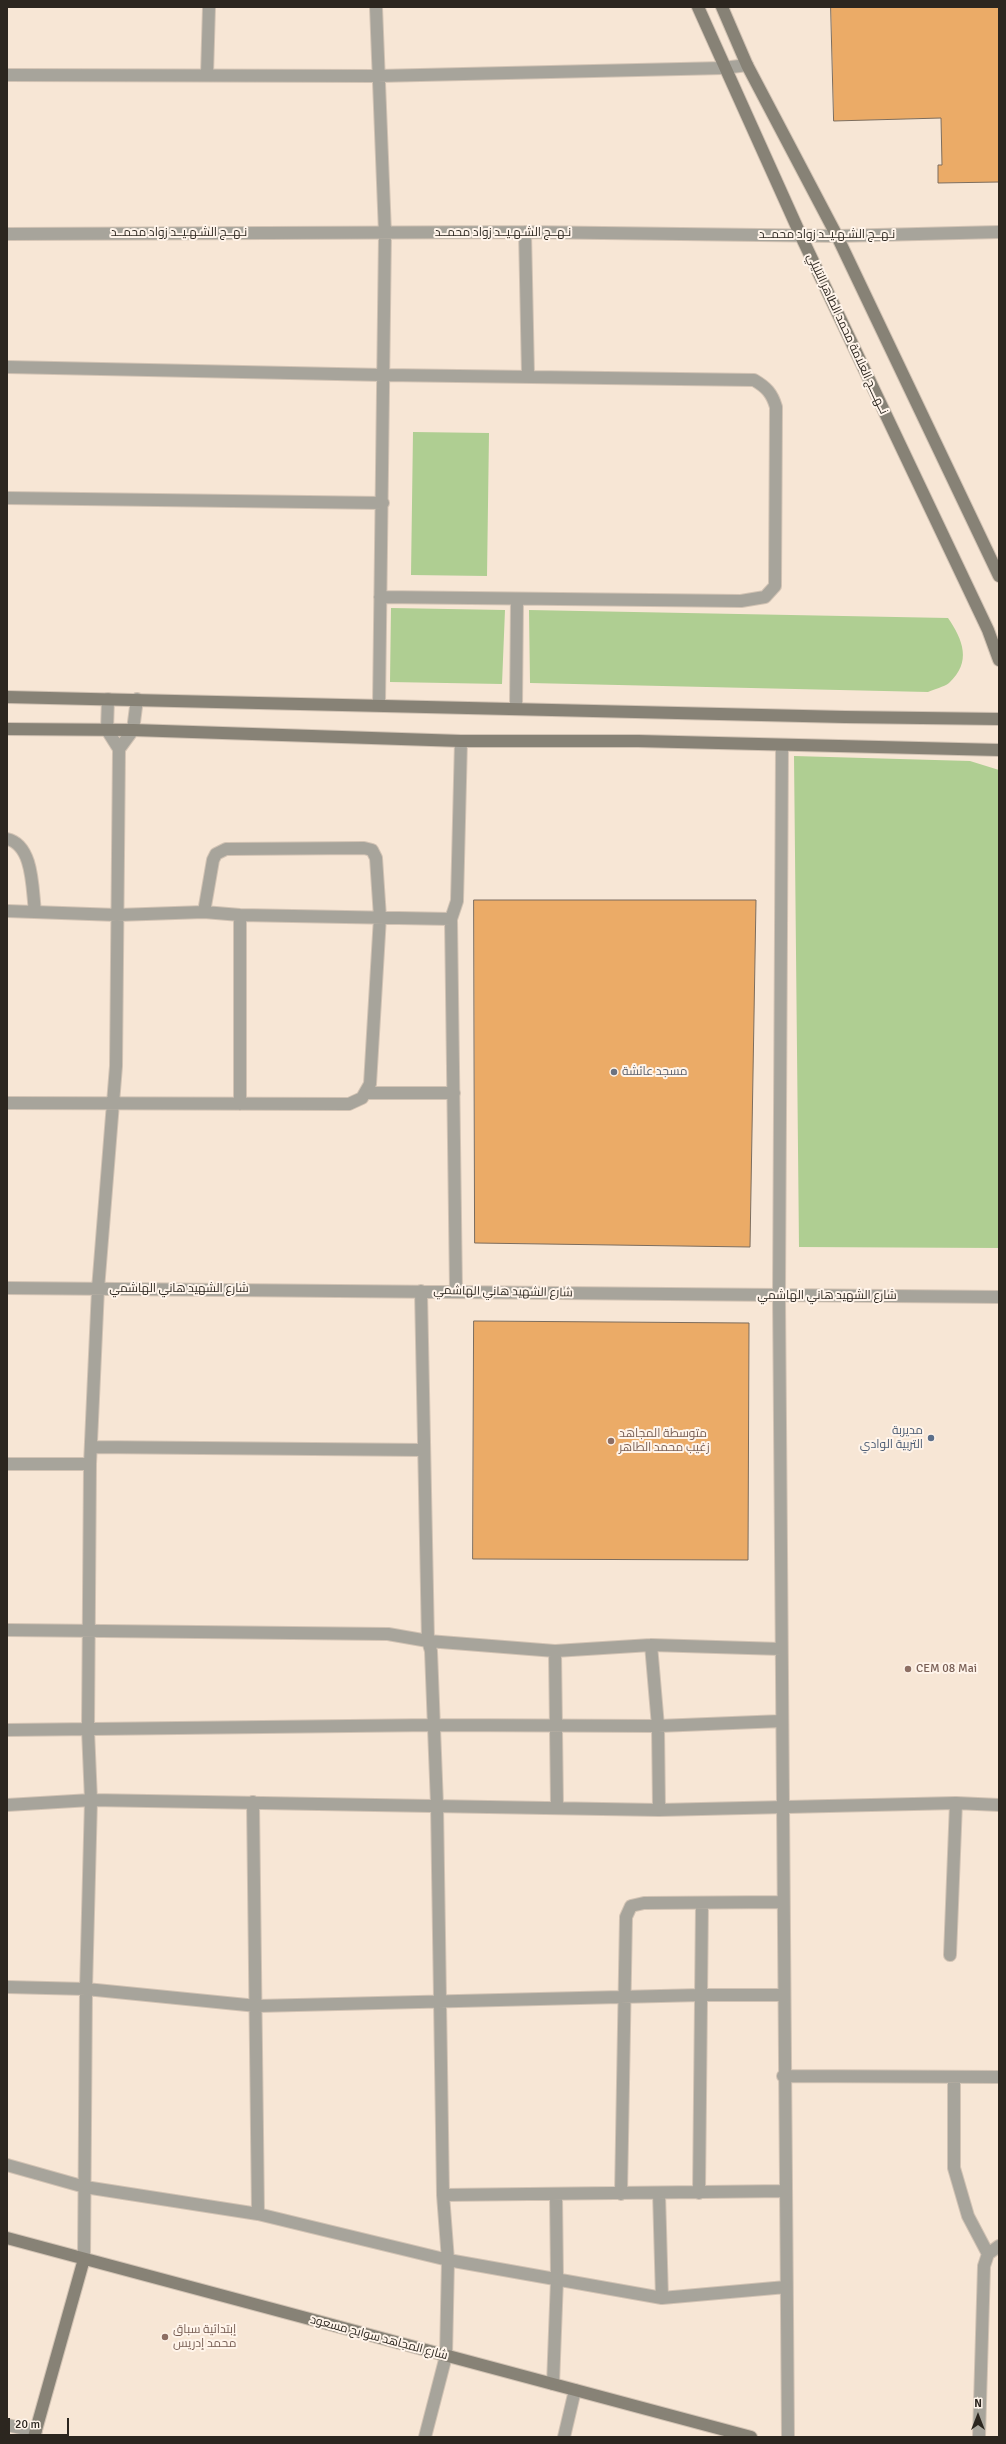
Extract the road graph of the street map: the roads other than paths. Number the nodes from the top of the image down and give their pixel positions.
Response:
1 (209, 7) edge
2 (376, 7) edge
3 (698, 7) edge
4 (722, 7) edge
5 (747, 65) junction
6 (724, 68) junction
7 (7, 75) edge
8 (207, 75) junction
9 (377, 76) junction
10 (525, 232) junction
11 (999, 232) edge
12 (385, 233) junction
13 (7, 234) edge
14 (802, 236) junction
15 (837, 236) junction
16 (7, 367) edge
17 (384, 375) junction
18 (528, 375) junction
19 (7, 498) edge
20 (383, 503) junction
21 (999, 576) edge
22 (380, 597) junction
23 (517, 599) junction
24 (999, 660) edge
25 (7, 697) edge
26 (108, 699) junction
27 (136, 699) junction
28 (380, 705) junction
29 (516, 708) junction
30 (999, 719) edge
31 (7, 729) edge
32 (107, 730) junction
33 (133, 730) junction
34 (461, 741) junction
35 (782, 746) junction
36 (119, 749) junction
37 (999, 750) edge
38 (7, 839) edge
39 (7, 911) edge
40 (35, 911) junction
41 (204, 912) junction
42 (116, 915) junction
43 (240, 915) junction
44 (380, 917) junction
45 (451, 919) junction
46 (366, 1093) junction
47 (454, 1093) junction
48 (7, 1103) edge
49 (114, 1104) junction
50 (240, 1104) junction
51 (7, 1288) edge
52 (98, 1289) junction
53 (421, 1291) junction
54 (456, 1291) junction
55 (779, 1296) junction
56 (999, 1297) edge
57 (91, 1447) junction
58 (424, 1450) junction
59 (7, 1464) edge
60 (90, 1464) junction
61 (7, 1630) edge
62 (90, 1630) junction
63 (428, 1641) junction
64 (651, 1645) junction
65 (781, 1649) junction
66 (555, 1651) junction
67 (782, 1721) junction
68 (434, 1725) junction
69 (557, 1725) junction
70 (658, 1726) junction
71 (7, 1730) edge
72 (88, 1730) junction
73 (91, 1800) junction
74 (253, 1802) junction
75 (956, 1804) junction
76 (7, 1805) edge
77 (437, 1805) junction
78 (999, 1805) edge
79 (557, 1806) junction
80 (784, 1808) junction
81 (659, 1810) junction
82 (784, 1902) junction
83 (702, 1903) junction
84 (950, 1954) dead end
85 (7, 1987) edge
86 (86, 1989) junction
87 (701, 1995) junction
88 (783, 1996) junction
89 (624, 1997) junction
90 (440, 2002) junction
91 (257, 2006) junction
92 (784, 2076) junction
93 (954, 2077) junction
94 (999, 2077) edge
95 (7, 2165) edge
96 (85, 2188) junction
97 (786, 2191) junction
98 (699, 2193) junction
99 (556, 2194) junction
100 (621, 2194) junction
101 (659, 2194) junction
102 (443, 2195) junction
103 (258, 2214) junction
104 (7, 2238) edge
105 (999, 2246) edge
106 (988, 2254) junction
107 (84, 2259) junction
108 (448, 2260) junction
109 (557, 2279) junction
110 (786, 2288) junction
111 (662, 2298) junction
112 (446, 2356) junction
113 (554, 2384) junction
114 (575, 2390) junction
115 (7, 2425) edge
116 (35, 2434) edge
117 (729, 2434) edge
118 (425, 2437) edge
119 (564, 2437) edge
120 (750, 2437) edge
121 (788, 2437) edge
122 (979, 2437) edge

1 - 8 street
2 - 9 street
3 - 6 street, نــهــــج العلامة محمد الطاهر التليلي
4 - 5 street
5 - 6 street
5 - 15 street
6 - 9 street
6 - 14 street, نــهــــج العلامة محمد الطاهر التليلي
7 - 8 street
8 - 9 street
9 - 12 street
10 - 12 street, نـهــج الشـهـيــد زواد محمــد
10 - 14 street, نـهــج الشـهـيــد زواد محمــد
10 - 18 street
11 - 15 street, نـهــج الشـهـيــد زواد محمــد
12 - 13 street, نـهــج الشـهـيــد زواد محمــد
12 - 17 street
14 - 15 street, نـهــج الشـهـيــد زواد محمــد
14 - 24 street, نــهــــج العلامة محمد الطاهر التليلي
15 - 21 street
16 - 17 street
17 - 18 street
17 - 20 street
18 - 23 street
19 - 20 street
20 - 22 street
22 - 23 street
22 - 28 street
23 - 29 street
25 - 26 street
26 - 27 street
26 - 32 street
27 - 28 street
27 - 33 street
28 - 29 street
29 - 30 street
31 - 32 street
32 - 33 street
32 - 36 street
33 - 34 street
33 - 36 street
34 - 35 street
34 - 45 street
35 - 37 street
35 - 55 street
36 - 42 street
38 - 40 street
39 - 40 street
40 - 42 street
41 - 42 street
41 - 43 street
41 - 44 street
42 - 49 street
43 - 44 street
43 - 50 street
44 - 45 street
44 - 46 street
45 - 47 street
46 - 47 street
46 - 50 street
47 - 54 street
48 - 49 street
49 - 50 street
49 - 52 street
51 - 52 street, شارع الشهيد هاني الهاشمي
52 - 53 street, شارع الشهيد هاني الهاشمي
52 - 57 street
53 - 54 street, شارع الشهيد هاني الهاشمي
53 - 58 street
54 - 55 street, شارع الشهيد هاني الهاشمي
55 - 56 street, شارع الشهيد هاني الهاشمي
55 - 65 street
57 - 58 street
57 - 60 street
58 - 63 street
59 - 60 street
60 - 62 street
61 - 62 street
62 - 63 street
62 - 72 street
63 - 66 street
63 - 68 street
64 - 65 street
64 - 66 street
64 - 70 street
65 - 67 street
66 - 69 street
67 - 70 street
67 - 80 street
68 - 69 street
68 - 72 street
68 - 77 street
69 - 70 street
69 - 79 street
70 - 81 street
71 - 72 street
72 - 73 street
73 - 74 street
73 - 76 street
73 - 86 street
74 - 77 street
74 - 91 street
75 - 78 street
75 - 80 street
75 - 84 street
77 - 79 street
77 - 90 street
79 - 81 street
80 - 81 street
80 - 82 street
82 - 83 street
82 - 88 street
83 - 87 street
83 - 89 street
85 - 86 street
86 - 91 street
86 - 96 street
87 - 88 street
87 - 89 street
87 - 98 street
88 - 92 street
89 - 90 street
89 - 100 street
90 - 91 street
90 - 102 street
91 - 103 street
92 - 93 street
92 - 97 street
93 - 94 street
93 - 106 street
95 - 96 street
96 - 103 street
96 - 107 street
97 - 98 street
97 - 110 street
98 - 101 street
99 - 100 street
99 - 102 street
99 - 109 street
100 - 101 street
101 - 111 street
102 - 108 street
103 - 108 street
104 - 107 street, شارع المجاهد سوايح مسعود
105 - 106 street
106 - 122 street
107 - 112 street, شارع المجاهد سوايح مسعود
107 - 116 street
108 - 109 street
108 - 112 street
109 - 111 street
109 - 113 street
110 - 111 street
110 - 121 street
112 - 113 street, شارع المجاهد سوايح مسعود
112 - 118 street
113 - 114 street, شارع المجاهد سوايح مسعود
114 - 117 street, شارع المجاهد سوايح مسعود
114 - 119 street
115 - 116 street
117 - 120 street, شارع المجاهد سوايح مسعود

